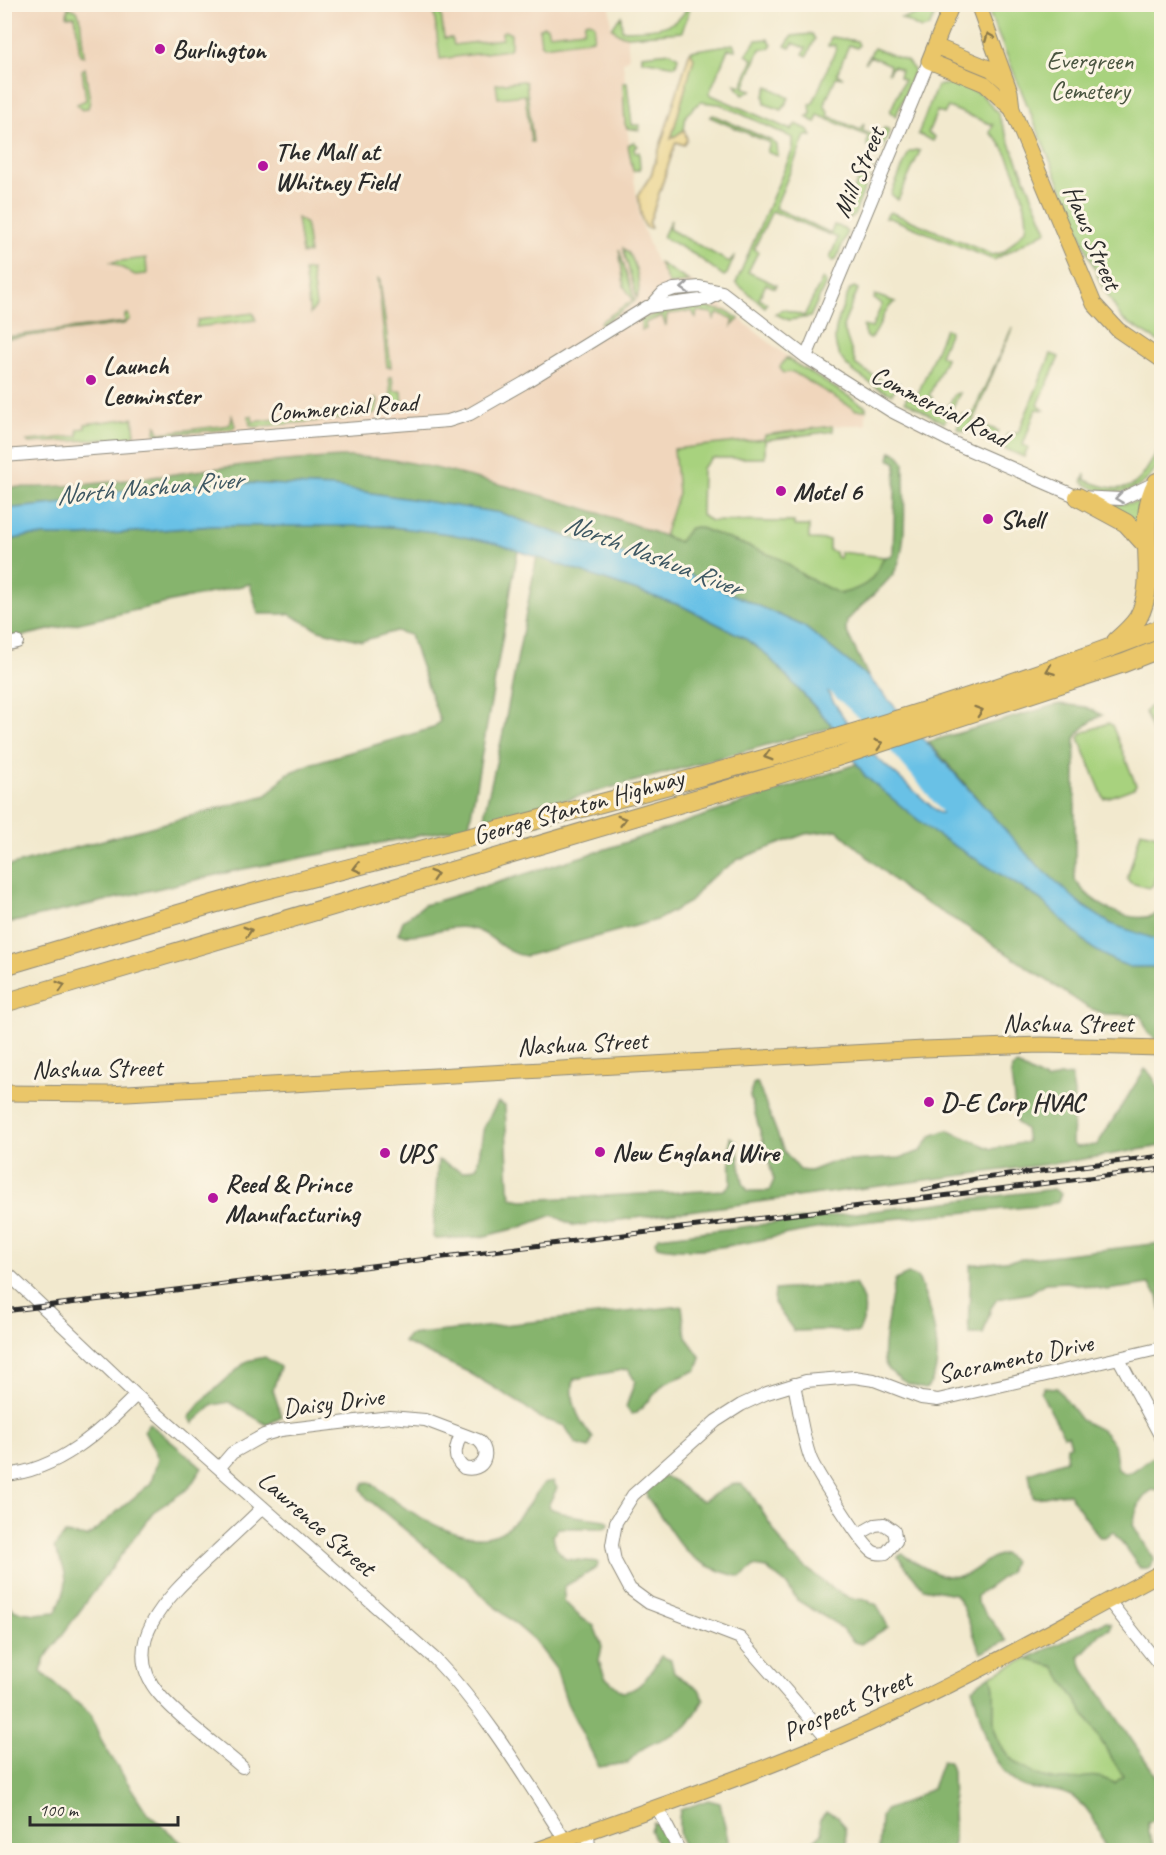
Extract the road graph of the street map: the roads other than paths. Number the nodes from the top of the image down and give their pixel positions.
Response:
1 (952, 4) edge
2 (978, 4) edge
3 (932, 53) junction
4 (1008, 85) junction
5 (1012, 109) junction
6 (806, 357) junction
7 (1161, 360) edge
8 (4, 456) edge
9 (1159, 478) edge
10 (1078, 497) junction
11 (1146, 545) junction
12 (1161, 628) edge
13 (1161, 648) edge
14 (1105, 650) junction
15 (152, 921) junction
16 (4, 954) edge
17 (4, 966) edge
18 (4, 1002) edge
19 (1161, 1048) edge
20 (4, 1093) edge
21 (4, 1270) edge
22 (1161, 1348) edge
23 (1119, 1359) junction
24 (794, 1384) junction
25 (136, 1395) junction
26 (461, 1434) dead end
27 (1161, 1439) edge
28 (220, 1467) junction
29 (4, 1475) edge
30 (263, 1507) junction
31 (859, 1534) dead end
32 (1161, 1572) edge
33 (1108, 1600) junction
34 (1161, 1668) edge
35 (830, 1741) junction
36 (242, 1767) dead end
37 (657, 1807) junction
38 (588, 1832) junction
39 (565, 1840) junction
40 (537, 1851) edge
41 (589, 1851) edge
42 (679, 1851) edge

1 - 3 main road, Mill Street
4 -> 2 main road, Haws Street
3 - 4 main road
3 - 5 main road, Haws Street
3 - 6 street, Mill Street
4 - 5 main road, Haws Street
5 - 7 main road, Haws Street
6 - 8 street, Commercial Road
6 - 10 street, Commercial Road
9 -> 10 street, Commercial Road
9 - 11 highway
10 - 11 highway
11 - 14 highway
12 - 14 highway, George Stanton Highway
18 -> 13 highway, George Stanton Highway
14 -> 15 highway, George Stanton Highway
15 - 16 highway
15 - 17 highway, George Stanton Highway
19 - 20 main road, Nashua Street
21 - 25 street, Lawrence Street
22 - 23 street, Sacramento Drive
23 - 24 street, Sacramento Drive
23 - 27 street
24 - 31 street
24 - 35 street, Sacramento Drive
25 - 28 street, Lawrence Street
25 - 29 street
26 - 28 street, Daisy Drive
28 - 30 street, Lawrence Street
30 - 36 street
30 - 39 street, Lawrence Street
32 - 33 main road, Prospect Street
33 - 34 street
33 - 35 main road, Prospect Street
35 - 37 main road, Prospect Street
37 - 38 main road, Prospect Street
37 - 42 street
38 - 39 main road, Prospect Street
38 - 41 street
39 - 40 main road, Prospect Street

